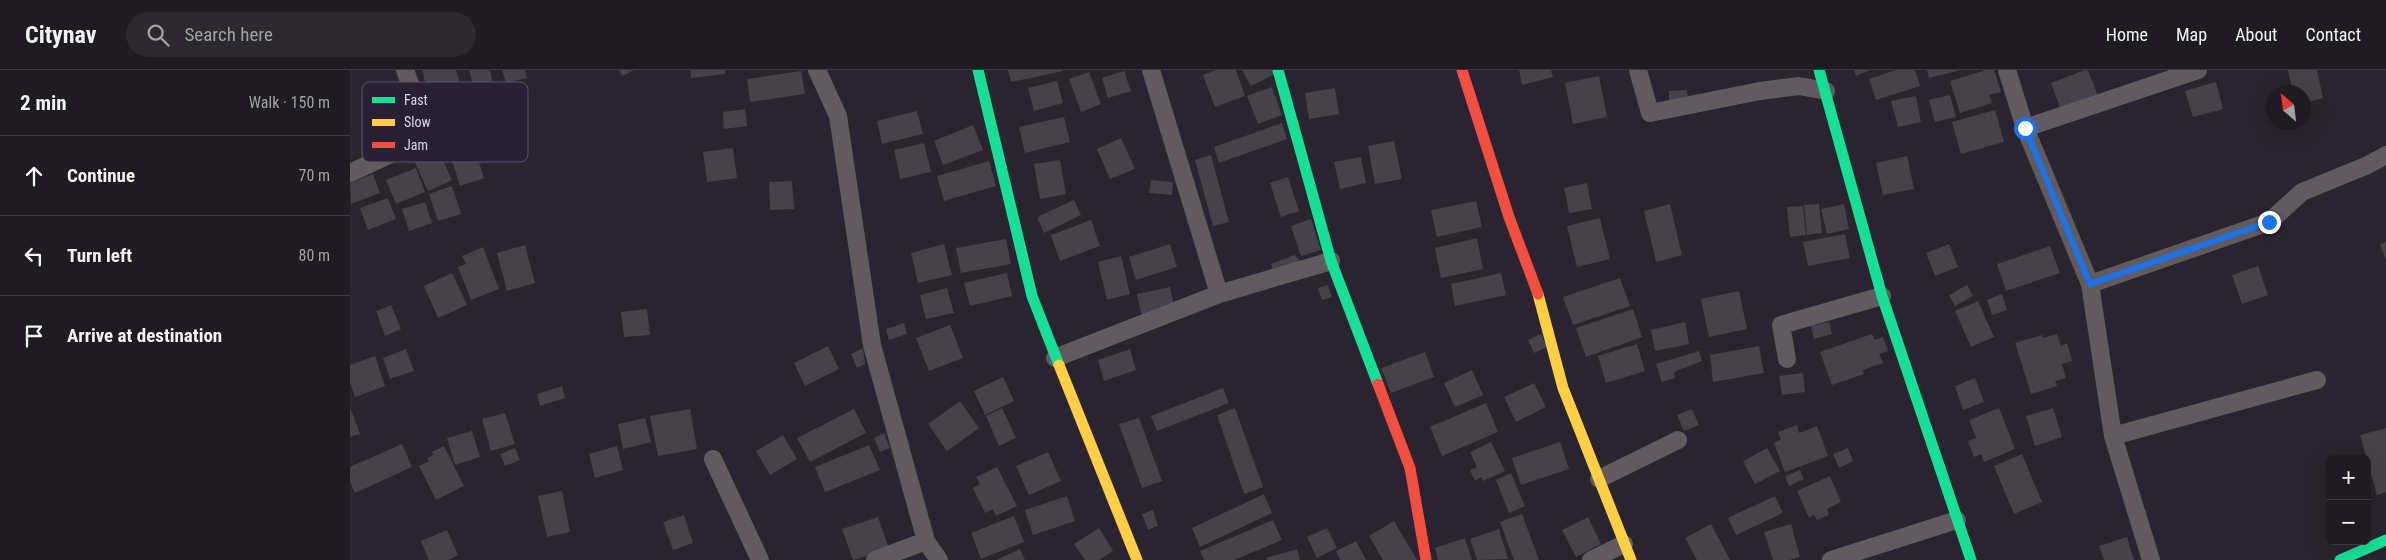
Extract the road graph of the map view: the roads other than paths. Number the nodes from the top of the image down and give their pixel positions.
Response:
1 (405, 70) edge
2 (818, 70) edge
3 (978, 70) edge
4 (1151, 70) edge
5 (1278, 70) edge
6 (1462, 70) edge
7 (1638, 70) edge
8 (1819, 70) edge
9 (2007, 70) edge
10 (2194, 71) edge
11 (409, 82) edge
12 (1826, 91) junction
13 (2025, 128) junction
14 (2386, 155) edge
15 (373, 162) edge
16 (350, 173) edge
17 (1331, 261) junction
18 (2090, 284) junction
19 (1219, 294) junction
20 (1882, 296) junction
21 (1055, 358) junction
22 (1787, 359) dead end
23 (2317, 380) dead end
24 (2113, 436) junction
25 (1678, 440) dead end
26 (713, 459) dead end
27 (1598, 479) junction
28 (1957, 520) junction
29 (2386, 540) edge
30 (926, 541) junction
31 (1627, 552) edge
32 (760, 560) edge
33 (875, 560) edge
34 (939, 560) edge
35 (1137, 560) edge
36 (1426, 560) edge
37 (1591, 560) edge
38 (1831, 560) edge
39 (1971, 560) edge
40 (2151, 560) edge
41 (2340, 560) edge

1 - 11 street
2 - 30 street
3 - 21 street
4 - 19 street
5 - 17 street
6 - 27 street
7 - 12 street
8 - 12 street
9 - 13 street
10 - 13 street
12 - 20 street
13 - 18 street
14 - 18 street
15 - 16 street
17 - 19 street
17 - 36 street
18 - 24 street
19 - 21 street
20 - 22 street
20 - 28 street
21 - 35 street
23 - 24 street
24 - 40 street
25 - 27 street
26 - 32 street
27 - 31 street
28 - 38 street
28 - 39 street
29 - 41 street
30 - 33 street
30 - 34 street
31 - 37 street

